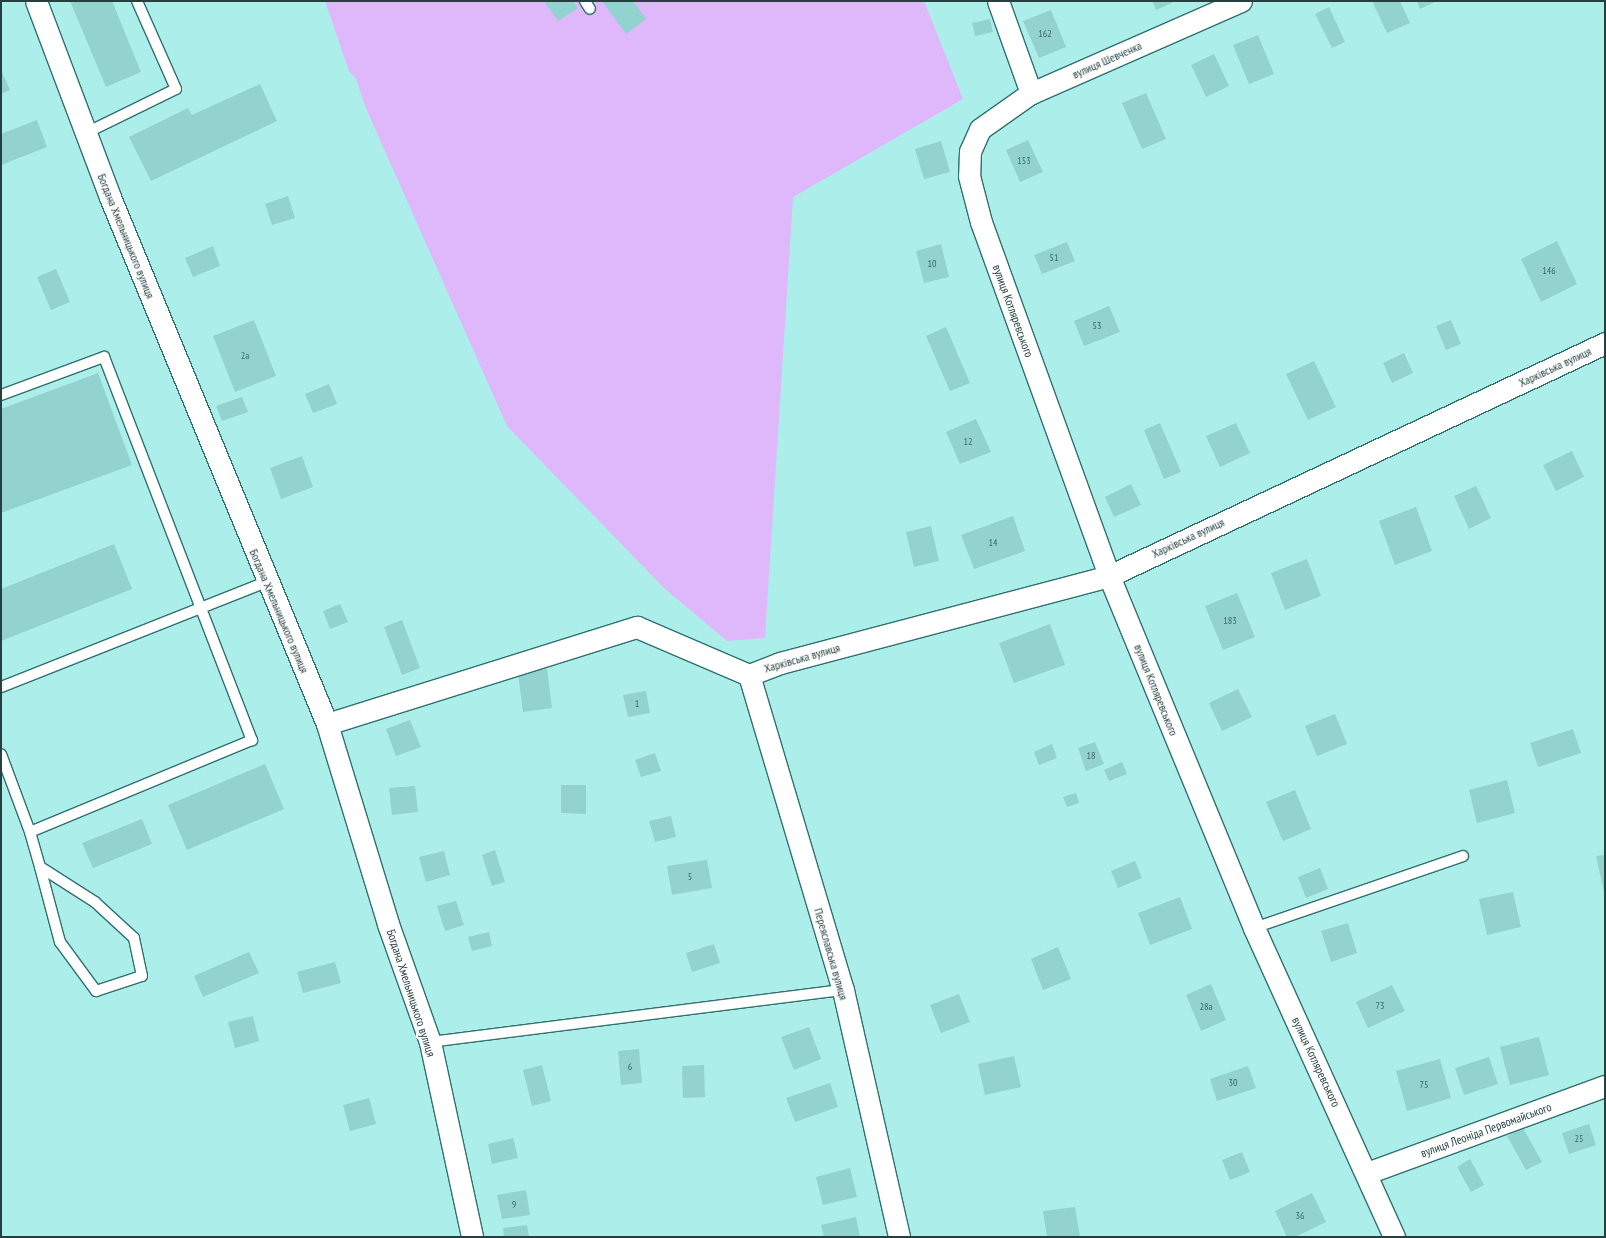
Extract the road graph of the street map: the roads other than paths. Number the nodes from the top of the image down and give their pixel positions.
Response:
1 (36, 1) edge
2 (137, 1) edge
3 (998, 1) edge
4 (1241, 1) edge
5 (1030, 93) junction
6 (980, 129) joint
7 (86, 133) junction
8 (1605, 343) edge
9 (1, 395) edge
10 (1109, 576) junction
11 (266, 582) junction
12 (199, 608) junction
13 (750, 674) junction
14 (1, 687) edge
15 (327, 724) junction
16 (1, 754) edge
17 (30, 832) junction
18 (1463, 856) dead end
19 (40, 867) junction
20 (1254, 928) junction
21 (842, 990) junction
22 (430, 1042) junction
23 (1605, 1086) edge
24 (1367, 1173) junction
25 (472, 1237) edge
26 (899, 1237) edge
27 (1394, 1237) edge

1 - 7 street, Богдана Хмельницького вулиця
2 - 7 lane
3 - 5 street
4 - 5 street, вулиця Шевченка
5 - 6 street, вулиця Шевченка
6 - 10 street, вулиця Котляревського
7 - 11 street, Богдана Хмельницького вулиця
8 - 10 street, Харківська вулиця
9 - 12 lane
10 - 13 street, Харківська вулиця
10 - 20 street, вулиця Котляревського
11 - 12 lane
11 - 15 street, Богдана Хмельницького вулиця
12 - 14 lane
12 - 17 lane
13 - 15 street
13 - 21 street, Переяславська вулиця
15 - 22 street, Богдана Хмельницького вулиця
16 - 17 lane
17 - 19 lane
18 - 20 lane
19 - 19 lane
20 - 24 street, вулиця Котляревського
21 - 22 lane
21 - 26 street, Переяславська вулиця
22 - 25 street, Богдана Хмельницького вулиця
23 - 24 street, вулиця Леоніда Первомайського
24 - 27 street, вулиця Котляревського

